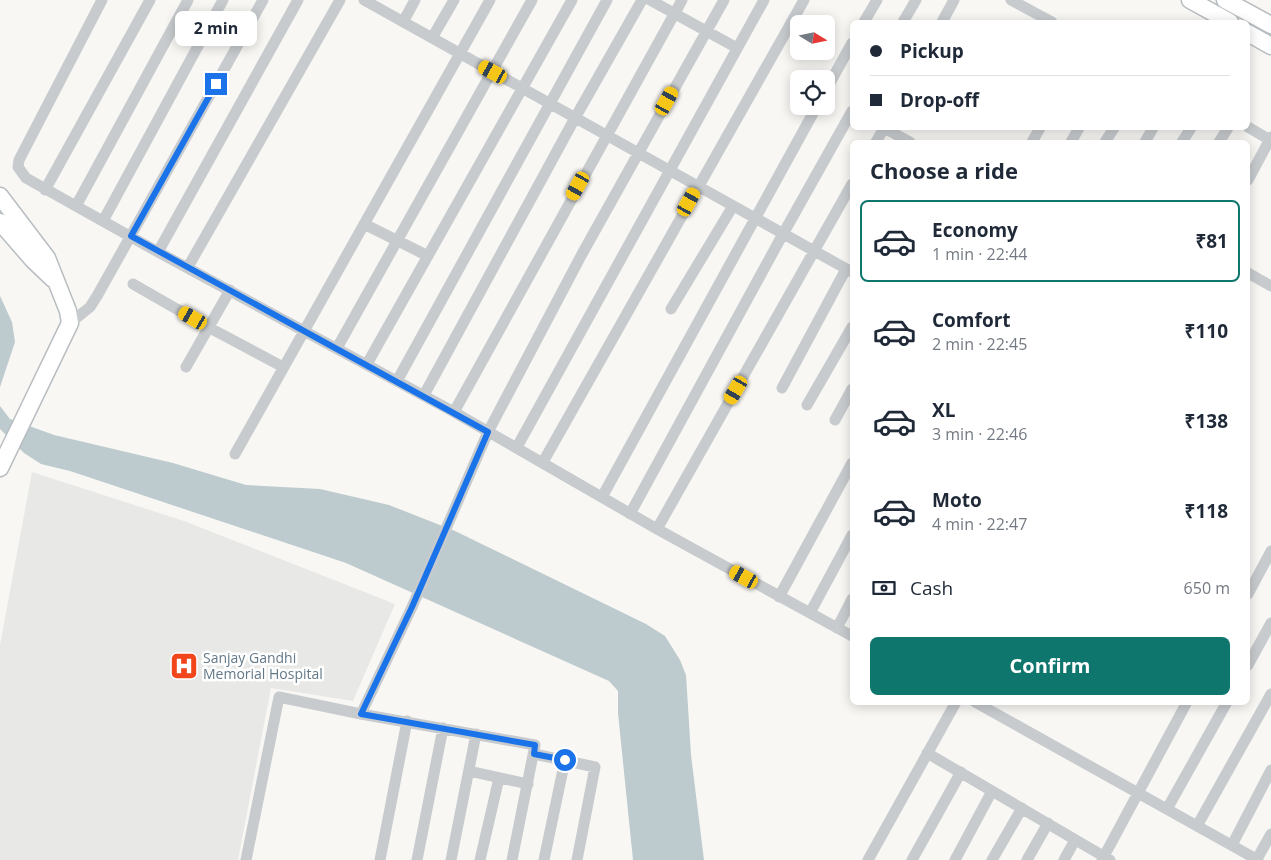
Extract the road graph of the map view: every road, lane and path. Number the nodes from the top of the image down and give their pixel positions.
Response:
1 (102, 0) edge
2 (150, 0) edge
3 (188, 0) edge
4 (223, 0) edge
5 (263, 0) edge
6 (298, 0) edge
7 (340, 0) edge
8 (415, 0) edge
9 (454, 0) edge
10 (490, 0) edge
11 (532, 0) edge
12 (572, 0) edge
13 (607, 0) edge
14 (642, 0) edge
15 (650, 0) edge
16 (682, 0) edge
17 (724, 0) edge
18 (764, 0) edge
19 (804, 0) edge
20 (877, 0) edge
21 (916, 0) edge
22 (954, 0) edge
23 (1011, 0) edge
24 (1190, 0) edge
25 (1225, 0) edge
26 (370, 1) edge
27 (674, 13) junction
28 (865, 20) edge
29 (904, 20) edge
30 (943, 20) edge
31 (1048, 20) edge
32 (1226, 20) edge
33 (403, 22) junction
34 (1271, 26) edge
35 (706, 32) junction
36 (1250, 34) edge
37 (432, 38) junction
38 (1271, 46) edge
39 (850, 47) edge
40 (737, 48) junction
41 (460, 54) junction
42 (493, 72) junction
43 (835, 74) edge
44 (523, 89) junction
45 (550, 104) junction
46 (812, 115) edge
47 (850, 115) edge
48 (575, 118) junction
49 (1250, 128) edge
50 (888, 130) edge
51 (606, 135) junction
52 (1270, 138) edge
53 (906, 140) edge
54 (638, 153) junction
55 (669, 170) junction
56 (1250, 176) edge
57 (698, 186) junction
58 (850, 188) edge
59 (45, 190) junction
60 (0, 196) edge
61 (76, 206) junction
62 (733, 206) junction
63 (755, 218) junction
64 (103, 220) junction
65 (0, 222) edge
66 (364, 224) junction
67 (783, 234) junction
68 (131, 236) junction
69 (398, 240) junction
70 (814, 251) junction
71 (158, 252) junction
72 (428, 256) junction
73 (188, 267) junction
74 (849, 271) edge
75 (1250, 274) edge
76 (58, 284) junction
77 (133, 284) dead end
78 (1271, 286) edge
79 (230, 290) junction
80 (671, 309) dead end
81 (70, 323) junction
82 (208, 327) junction
83 (304, 330) junction
84 (850, 330) edge
85 (337, 348) junction
86 (367, 364) junction
87 (186, 367) dead end
88 (284, 367) junction
89 (397, 380) junction
90 (782, 388) dead end
91 (850, 393) edge
92 (424, 396) junction
93 (807, 405) dead end
94 (454, 412) junction
95 (835, 420) dead end
96 (488, 432) junction
97 (517, 447) junction
98 (236, 454) dead end
99 (543, 462) junction
100 (850, 467) edge
101 (0, 468) edge
102 (602, 497) junction
103 (630, 514) junction
104 (657, 529) junction
105 (850, 540) edge
106 (1271, 551) edge
107 (1250, 590) edge
108 (779, 596) junction
109 (850, 603) edge
110 (810, 613) junction
111 (1271, 622) edge
112 (837, 628) junction
113 (850, 635) edge
114 (1250, 661) edge
115 (1271, 694) edge
116 (954, 705) edge
117 (979, 705) edge
118 (1186, 705) edge
119 (1225, 705) edge
120 (361, 714) junction
121 (407, 721) junction
122 (443, 728) junction
123 (476, 734) junction
124 (927, 753) junction
125 (534, 754) junction
126 (565, 760) junction
127 (1271, 770) edge
128 (469, 771) junction
129 (961, 772) junction
130 (500, 778) junction
131 (528, 784) junction
132 (992, 791) junction
133 (1138, 792) junction
134 (1022, 808) junction
135 (1167, 809) junction
136 (1048, 823) junction
137 (1197, 826) junction
138 (1271, 834) edge
139 (1076, 840) junction
140 (1232, 846) junction
141 (1106, 859) edge
142 (246, 860) edge
143 (380, 860) edge
144 (416, 860) edge
145 (451, 860) edge
146 (480, 860) edge
147 (512, 860) edge
148 (544, 860) edge
149 (577, 860) edge
150 (868, 860) edge
151 (912, 860) edge
152 (954, 860) edge
153 (992, 860) edge
154 (1026, 860) edge
155 (1064, 860) edge
156 (1258, 860) edge

1 - 59 street
2 - 59 street
3 - 61 street
4 - 64 street
5 - 68 street
6 - 71 street
7 - 73 street
8 - 33 street
9 - 37 street
10 - 41 street
11 - 42 street
12 - 44 street
13 - 45 street
14 - 48 street
15 - 27 street
16 - 27 street
17 - 35 street
18 - 40 street
19 - 57 street
20 - 28 street
21 - 29 street
22 - 30 street
23 - 31 street
24 - 32 street
25 - 34 street
26 - 33 street
27 - 35 street
27 - 51 street
33 - 37 street
35 - 40 street
35 - 54 street
36 - 38 street
37 - 41 street
39 - 43 street
40 - 55 street
41 - 42 street
41 - 66 street
42 - 44 street
42 - 69 street
44 - 45 street
44 - 72 street
45 - 48 street
45 - 89 street
46 - 63 street
47 - 67 street
48 - 51 street
48 - 92 street
49 - 52 street
50 - 53 street
51 - 54 street
51 - 94 street
52 - 56 street
54 - 55 street
54 - 96 street
55 - 57 street
55 - 97 street
57 - 62 street
57 - 99 street
58 - 70 street
59 - 61 street
60 - 76 street
61 - 64 street
62 - 63 street
62 - 80 street
63 - 67 street
63 - 102 street
64 - 68 street
65 - 76 street
66 - 69 street
66 - 83 street
67 - 70 street
67 - 103 street
68 - 71 street
68 - 81 street
69 - 72 street
69 - 85 street
70 - 74 street
70 - 104 street
71 - 73 street
72 - 86 street
73 - 79 street
74 - 90 street
75 - 78 street
76 - 81 street
77 - 82 street
79 - 82 street
79 - 83 street
81 - 101 street
82 - 87 street
82 - 88 street
83 - 85 street
83 - 88 street
84 - 93 street
85 - 86 street
86 - 89 street
88 - 98 street
89 - 92 street
91 - 95 street
92 - 94 street
94 - 96 street
96 - 97 street
96 - 120 street
97 - 99 street
99 - 102 street
100 - 108 street
102 - 103 street
103 - 104 street
104 - 108 street
105 - 110 street
106 - 107 street
108 - 110 street
109 - 112 street
110 - 112 street
111 - 114 street
112 - 113 street
115 - 137 street
116 - 124 street
117 - 133 street
118 - 133 street
119 - 135 street
120 - 121 street
120 - 142 street
121 - 122 street
121 - 143 street
122 - 123 street
122 - 144 street
123 - 125 street
123 - 128 street
124 - 129 street
124 - 150 street
125 - 126 street
125 - 131 street
126 - 148 street
126 - 149 street
127 - 140 street
128 - 130 street
128 - 145 street
129 - 132 street
129 - 151 street
130 - 131 street
130 - 146 street
131 - 147 street
132 - 134 street
132 - 152 street
133 - 135 street
133 - 141 street
134 - 136 street
134 - 153 street
135 - 137 street
136 - 139 street
136 - 154 street
137 - 140 street
138 - 156 street
139 - 141 street
139 - 155 street
140 - 156 street

